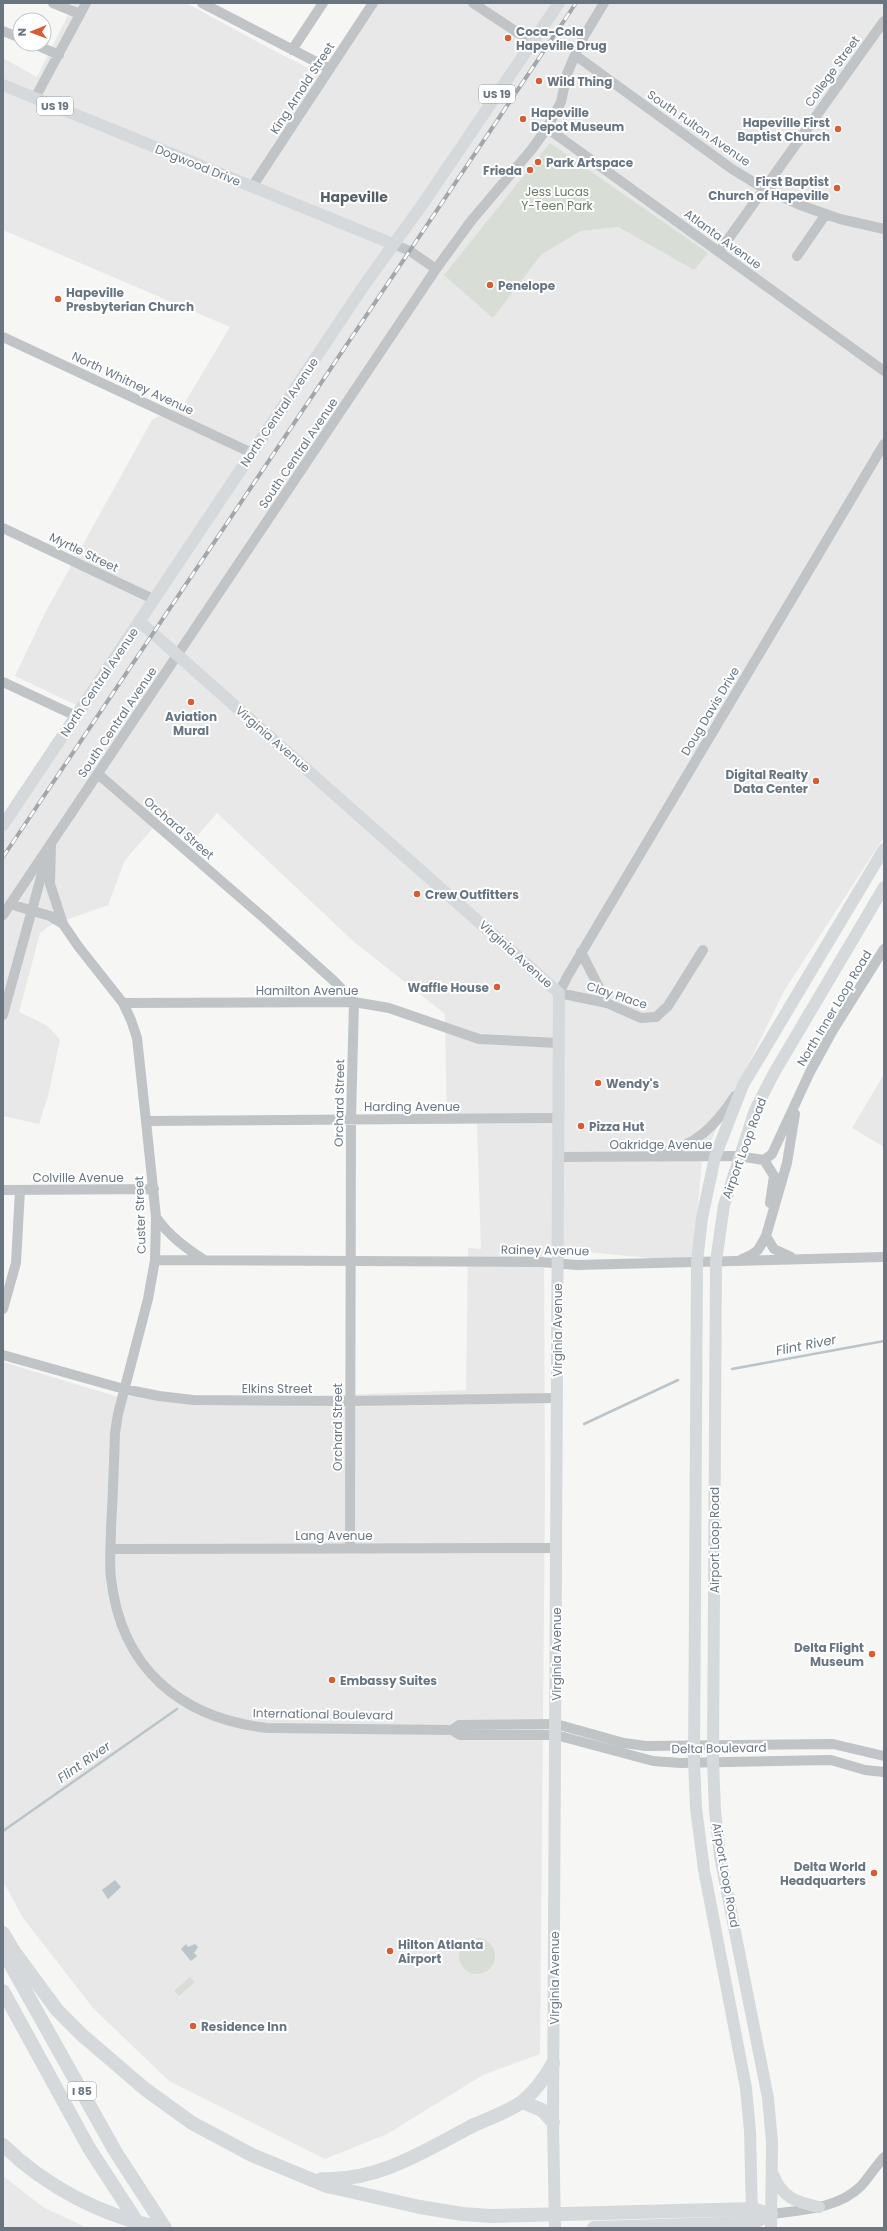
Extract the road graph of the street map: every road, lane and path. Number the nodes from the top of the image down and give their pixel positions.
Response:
1 (53, 3) edge
2 (86, 3) edge
3 (202, 3) edge
4 (323, 3) edge
5 (372, 3) edge
6 (473, 3) edge
7 (559, 3) edge
8 (604, 3) edge
9 (80, 14) junction
10 (884, 22) edge
11 (532, 42) junction
12 (292, 50) junction
13 (52, 52) edge
14 (59, 55) junction
15 (575, 55) junction
16 (330, 69) junction
17 (3, 85) edge
18 (36, 98) junction
19 (547, 128) junction
20 (252, 187) junction
21 (763, 188) junction
22 (826, 214) junction
23 (884, 229) edge
24 (393, 244) junction
25 (719, 252) junction
26 (798, 256) dead end
27 (436, 269) junction
28 (3, 337) edge
29 (884, 371) edge
30 (884, 444) edge
31 (252, 453) junction
32 (3, 528) edge
33 (153, 599) junction
34 (139, 621) junction
35 (178, 655) junction
36 (3, 682) edge
37 (76, 716) junction
38 (98, 774) junction
39 (3, 825) edge
40 (51, 843) junction
41 (884, 849) edge
42 (884, 887) edge
43 (10, 904) junction
44 (32, 911) junction
45 (3, 915) edge
46 (64, 924) junction
47 (884, 949) edge
48 (703, 950) dead end
49 (581, 952) junction
50 (560, 993) junction
51 (354, 1002) junction
52 (607, 1002) junction
53 (123, 1003) junction
54 (3, 1015) edge
55 (558, 1043) junction
56 (743, 1085) junction
57 (797, 1102) junction
58 (558, 1118) junction
59 (351, 1119) junction
60 (146, 1121) junction
61 (738, 1156) junction
62 (558, 1157) junction
63 (636, 1157) junction
64 (715, 1157) junction
65 (764, 1160) junction
66 (154, 1189) junction
67 (3, 1190) edge
68 (20, 1190) junction
69 (156, 1217) junction
70 (766, 1236) junction
71 (884, 1257) edge
72 (795, 1259) junction
73 (155, 1260) junction
74 (204, 1260) junction
75 (351, 1260) junction
76 (738, 1260) junction
77 (697, 1261) junction
78 (716, 1261) junction
79 (557, 1263) junction
80 (3, 1309) edge
81 (3, 1355) edge
82 (124, 1389) junction
83 (557, 1398) junction
84 (350, 1401) junction
85 (350, 1548) junction
86 (556, 1548) junction
87 (111, 1549) junction
88 (556, 1730) junction
89 (694, 1746) junction
90 (714, 1746) junction
91 (884, 1756) edge
92 (713, 1761) junction
93 (694, 1762) junction
94 (884, 1772) edge
95 (3, 1934) edge
96 (3, 1951) edge
97 (3, 1990) edge
98 (553, 2063) junction
99 (522, 2102) junction
100 (553, 2122) junction
101 (3, 2145) edge
102 (884, 2156) edge
103 (771, 2168) junction
104 (309, 2178) junction
105 (820, 2207) junction
106 (752, 2220) edge
107 (771, 2221) edge
108 (141, 2228) edge
109 (161, 2228) edge
110 (165, 2228) edge
111 (555, 2228) edge
112 (594, 2228) edge

1 - 9 street
2 - 9 street
3 - 12 street
4 - 12 street
5 - 16 street, King Arnold Street
6 - 11 street
7 - 11 main road, North Central Avenue / US 19
8 - 15 street, South Central Avenue
9 - 14 street
10 - 21 street, College Street
11 - 24 main road, North Central Avenue / US 19
12 - 16 street
13 - 14 street
14 - 18 street
15 - 19 street, South Central Avenue
15 - 21 street, South Fulton Avenue
16 - 20 street, King Arnold Street
17 - 18 main road, Dogwood Drive / US 19
18 - 20 main road, Dogwood Drive / US 19
19 - 25 street, Atlanta Avenue
19 - 27 street, South Central Avenue
20 - 24 main road, Dogwood Drive / US 19
21 - 22 street, South Fulton Avenue
21 - 25 street, College Street
22 - 23 street, South Fulton Avenue
22 - 26 street
24 - 27 street
24 - 31 main road, North Central Avenue
25 - 29 street, Atlanta Avenue
27 - 35 street, South Central Avenue
28 - 31 street, North Whitney Avenue
30 - 49 street, Doug Davis Drive
31 - 33 main road, North Central Avenue
32 - 33 street, Myrtle Street
33 - 34 main road, North Central Avenue
34 - 35 main road, Virginia Avenue
34 - 37 main road, North Central Avenue
35 - 38 street, South Central Avenue
35 - 50 main road, Virginia Avenue
36 - 37 street
37 - 39 main road, North Central Avenue
38 - 40 street, South Central Avenue
38 - 51 street, Orchard Street
40 - 43 street, South Central Avenue
40 - 44 street
40 - 46 street, Custer Street
41 - 56 main road, Airport Loop Road
42 - 61 main road, Airport Loop Road
43 - 44 street
43 - 45 street, South Central Avenue
44 - 46 street
44 - 54 street
46 - 53 street, Custer Street
47 - 57 street, North Inner Loop Road
48 - 52 street, Clay Place
49 - 50 street, Doug Davis Drive
49 - 52 street
50 - 52 street, Clay Place
50 - 55 main road, Virginia Avenue
51 - 53 street, Hamilton Avenue
51 - 55 street, Hamilton Avenue
51 - 59 street, Orchard Street
53 - 60 street, Custer Street
55 - 58 main road, Virginia Avenue
56 - 63 street, Airport Loop Road
56 - 64 main road, Airport Loop Road
57 - 65 street, North Inner Loop Road
57 - 70 street, North Inner Loop Road
58 - 59 street, Harding Avenue
58 - 62 main road, Virginia Avenue
59 - 60 street, Harding Avenue
59 - 75 street, Orchard Street
60 - 66 street, Custer Street
61 - 64 street, Oakridge Avenue
61 - 65 street, Oakridge Avenue
61 - 78 main road, Airport Loop Road
62 - 63 street, Oakridge Avenue
62 - 79 main road, Virginia Avenue
63 - 64 street, Oakridge Avenue
64 - 77 main road, Airport Loop Road
65 - 70 street, North Inner Loop Road
66 - 68 street, Colville Avenue
66 - 69 street, Custer Street
67 - 68 street, Colville Avenue
68 - 80 street
69 - 73 street, Custer Street
69 - 74 street
70 - 72 street
70 - 76 street, North Inner Loop Road
71 - 72 street, Rainey Avenue
72 - 76 street, Rainey Avenue
73 - 74 street, Rainey Avenue
73 - 82 street, Custer Street
74 - 75 street, Rainey Avenue
75 - 79 street, Rainey Avenue
75 - 84 street, Orchard Street
76 - 78 street, Rainey Avenue
77 - 78 street, Rainey Avenue
77 - 79 street, Rainey Avenue
77 - 89 main road, Airport Loop Road
78 - 90 main road, Airport Loop Road
79 - 83 main road, Virginia Avenue
81 - 82 street, Elkins Street
82 - 84 street, Elkins Street
82 - 87 street, Custer Street
83 - 84 street, Elkins Street
83 - 86 main road, Virginia Avenue
84 - 85 street, Orchard Street
85 - 86 street, Lang Avenue
85 - 87 street, Lang Avenue
86 - 88 main road, Virginia Avenue
87 - 88 street, International Boulevard
88 - 89 street, Delta Boulevard
88 - 93 street, Delta Boulevard
88 - 98 main road, Virginia Avenue
89 - 90 street, Delta Boulevard
89 - 93 main road, Airport Loop Road
90 - 91 street, Delta Boulevard
90 - 92 main road, Airport Loop Road
92 - 93 street, Delta Boulevard
92 - 94 street, Delta Boulevard
92 - 103 main road, Airport Loop Road
93 - 106 main road, Airport Loop Road
95 - 104 highway
96 - 110 highway, I 85
97 - 108 highway, I 85
98 - 99 highway
98 - 100 main road, Virginia Avenue
99 - 100 highway
99 - 104 highway
100 - 111 main road, Virginia Avenue
101 - 109 highway
102 - 105 street
103 - 105 main road
103 - 107 main road, Airport Loop Road
104 - 106 highway
105 - 107 street
106 - 107 highway
106 - 112 highway

